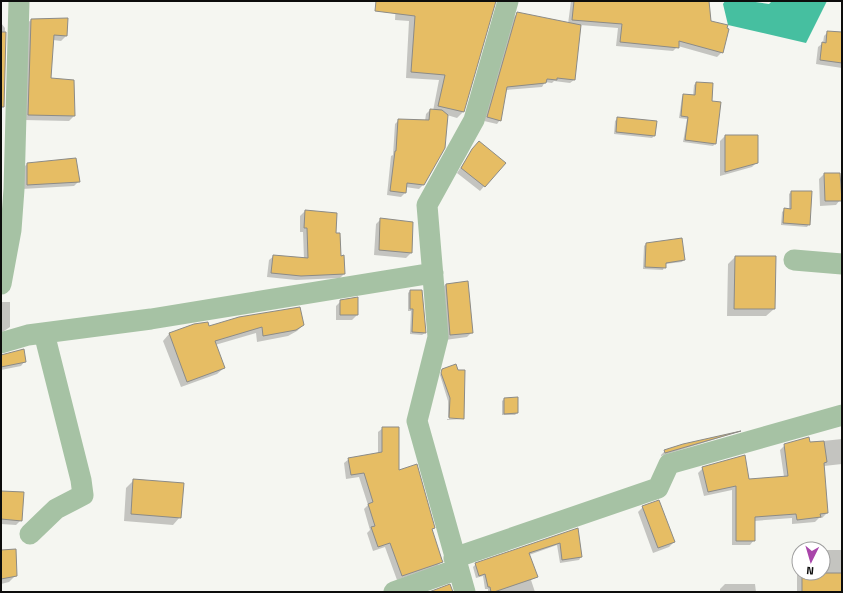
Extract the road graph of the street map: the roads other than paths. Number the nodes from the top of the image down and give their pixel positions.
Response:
1 (19, 1) edge
2 (508, 1) edge
3 (794, 260) dead end
4 (842, 264) edge
5 (433, 273) junction
6 (1, 284) edge
7 (44, 333) junction
8 (1, 344) edge
9 (842, 415) edge
10 (30, 534) dead end
11 (456, 563) junction
12 (394, 592) edge
13 (465, 592) edge

1 - 6 street
2 - 5 street
3 - 4 street
5 - 7 street
5 - 11 street
7 - 8 street
7 - 10 street
9 - 11 street
11 - 12 street
11 - 13 street

